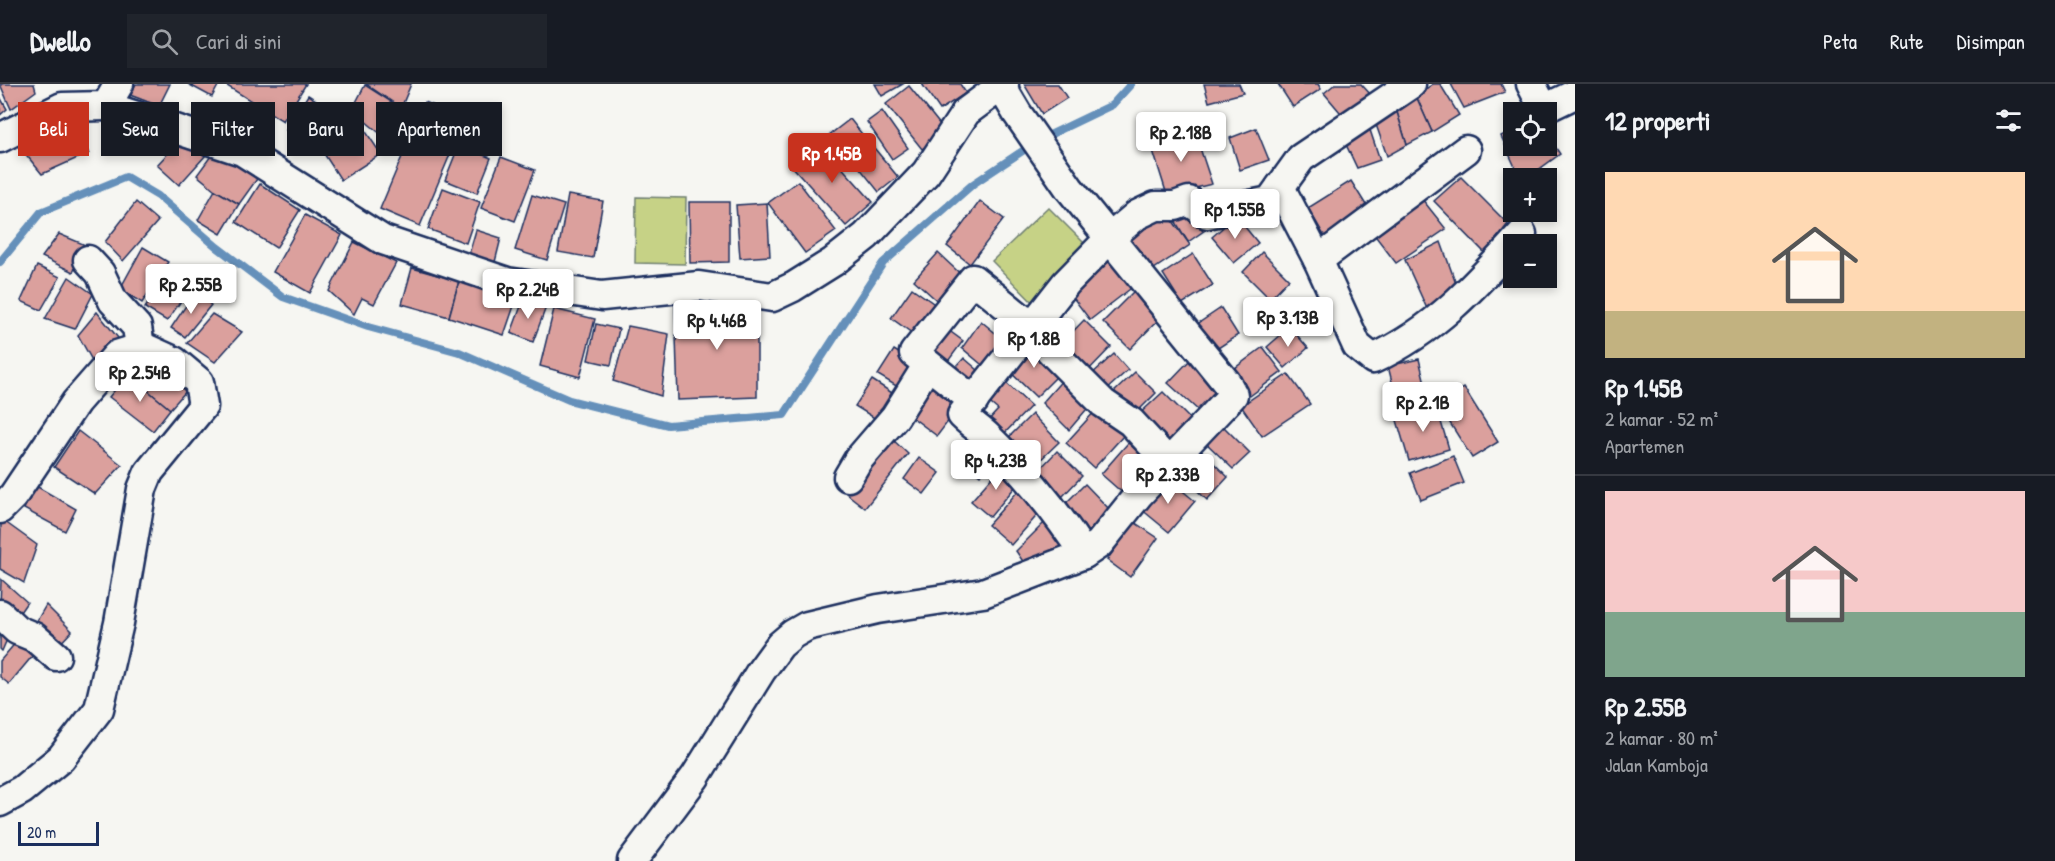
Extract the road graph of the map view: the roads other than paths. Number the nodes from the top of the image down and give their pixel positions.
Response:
1 (1411, 84) edge
2 (1531, 84) edge
3 (1002, 85) edge
4 (1575, 93) edge
5 (113, 95) edge
6 (0, 138) edge
7 (1466, 150) dead end
8 (1280, 187) junction
9 (1111, 237) junction
10 (1503, 255) edge
11 (88, 260) dead end
12 (1318, 260) junction
13 (1032, 327) junction
14 (140, 347) junction
15 (927, 366) junction
16 (974, 401) junction
17 (1169, 463) junction
18 (848, 477) dead end
19 (0, 509) edge
20 (1084, 554) junction
21 (0, 614) edge
22 (56, 656) dead end
23 (0, 802) edge
24 (632, 861) edge

1 - 8 street
2 - 4 street
3 - 5 street
3 - 9 street
5 - 6 street
7 - 12 street
8 - 9 street
8 - 12 street
9 - 13 street
9 - 17 street
10 - 12 street
11 - 14 street
13 - 15 street
13 - 16 street
13 - 17 street
14 - 19 street
14 - 23 street
15 - 16 street
15 - 18 street
16 - 20 street
17 - 20 street
20 - 24 street
21 - 22 street

